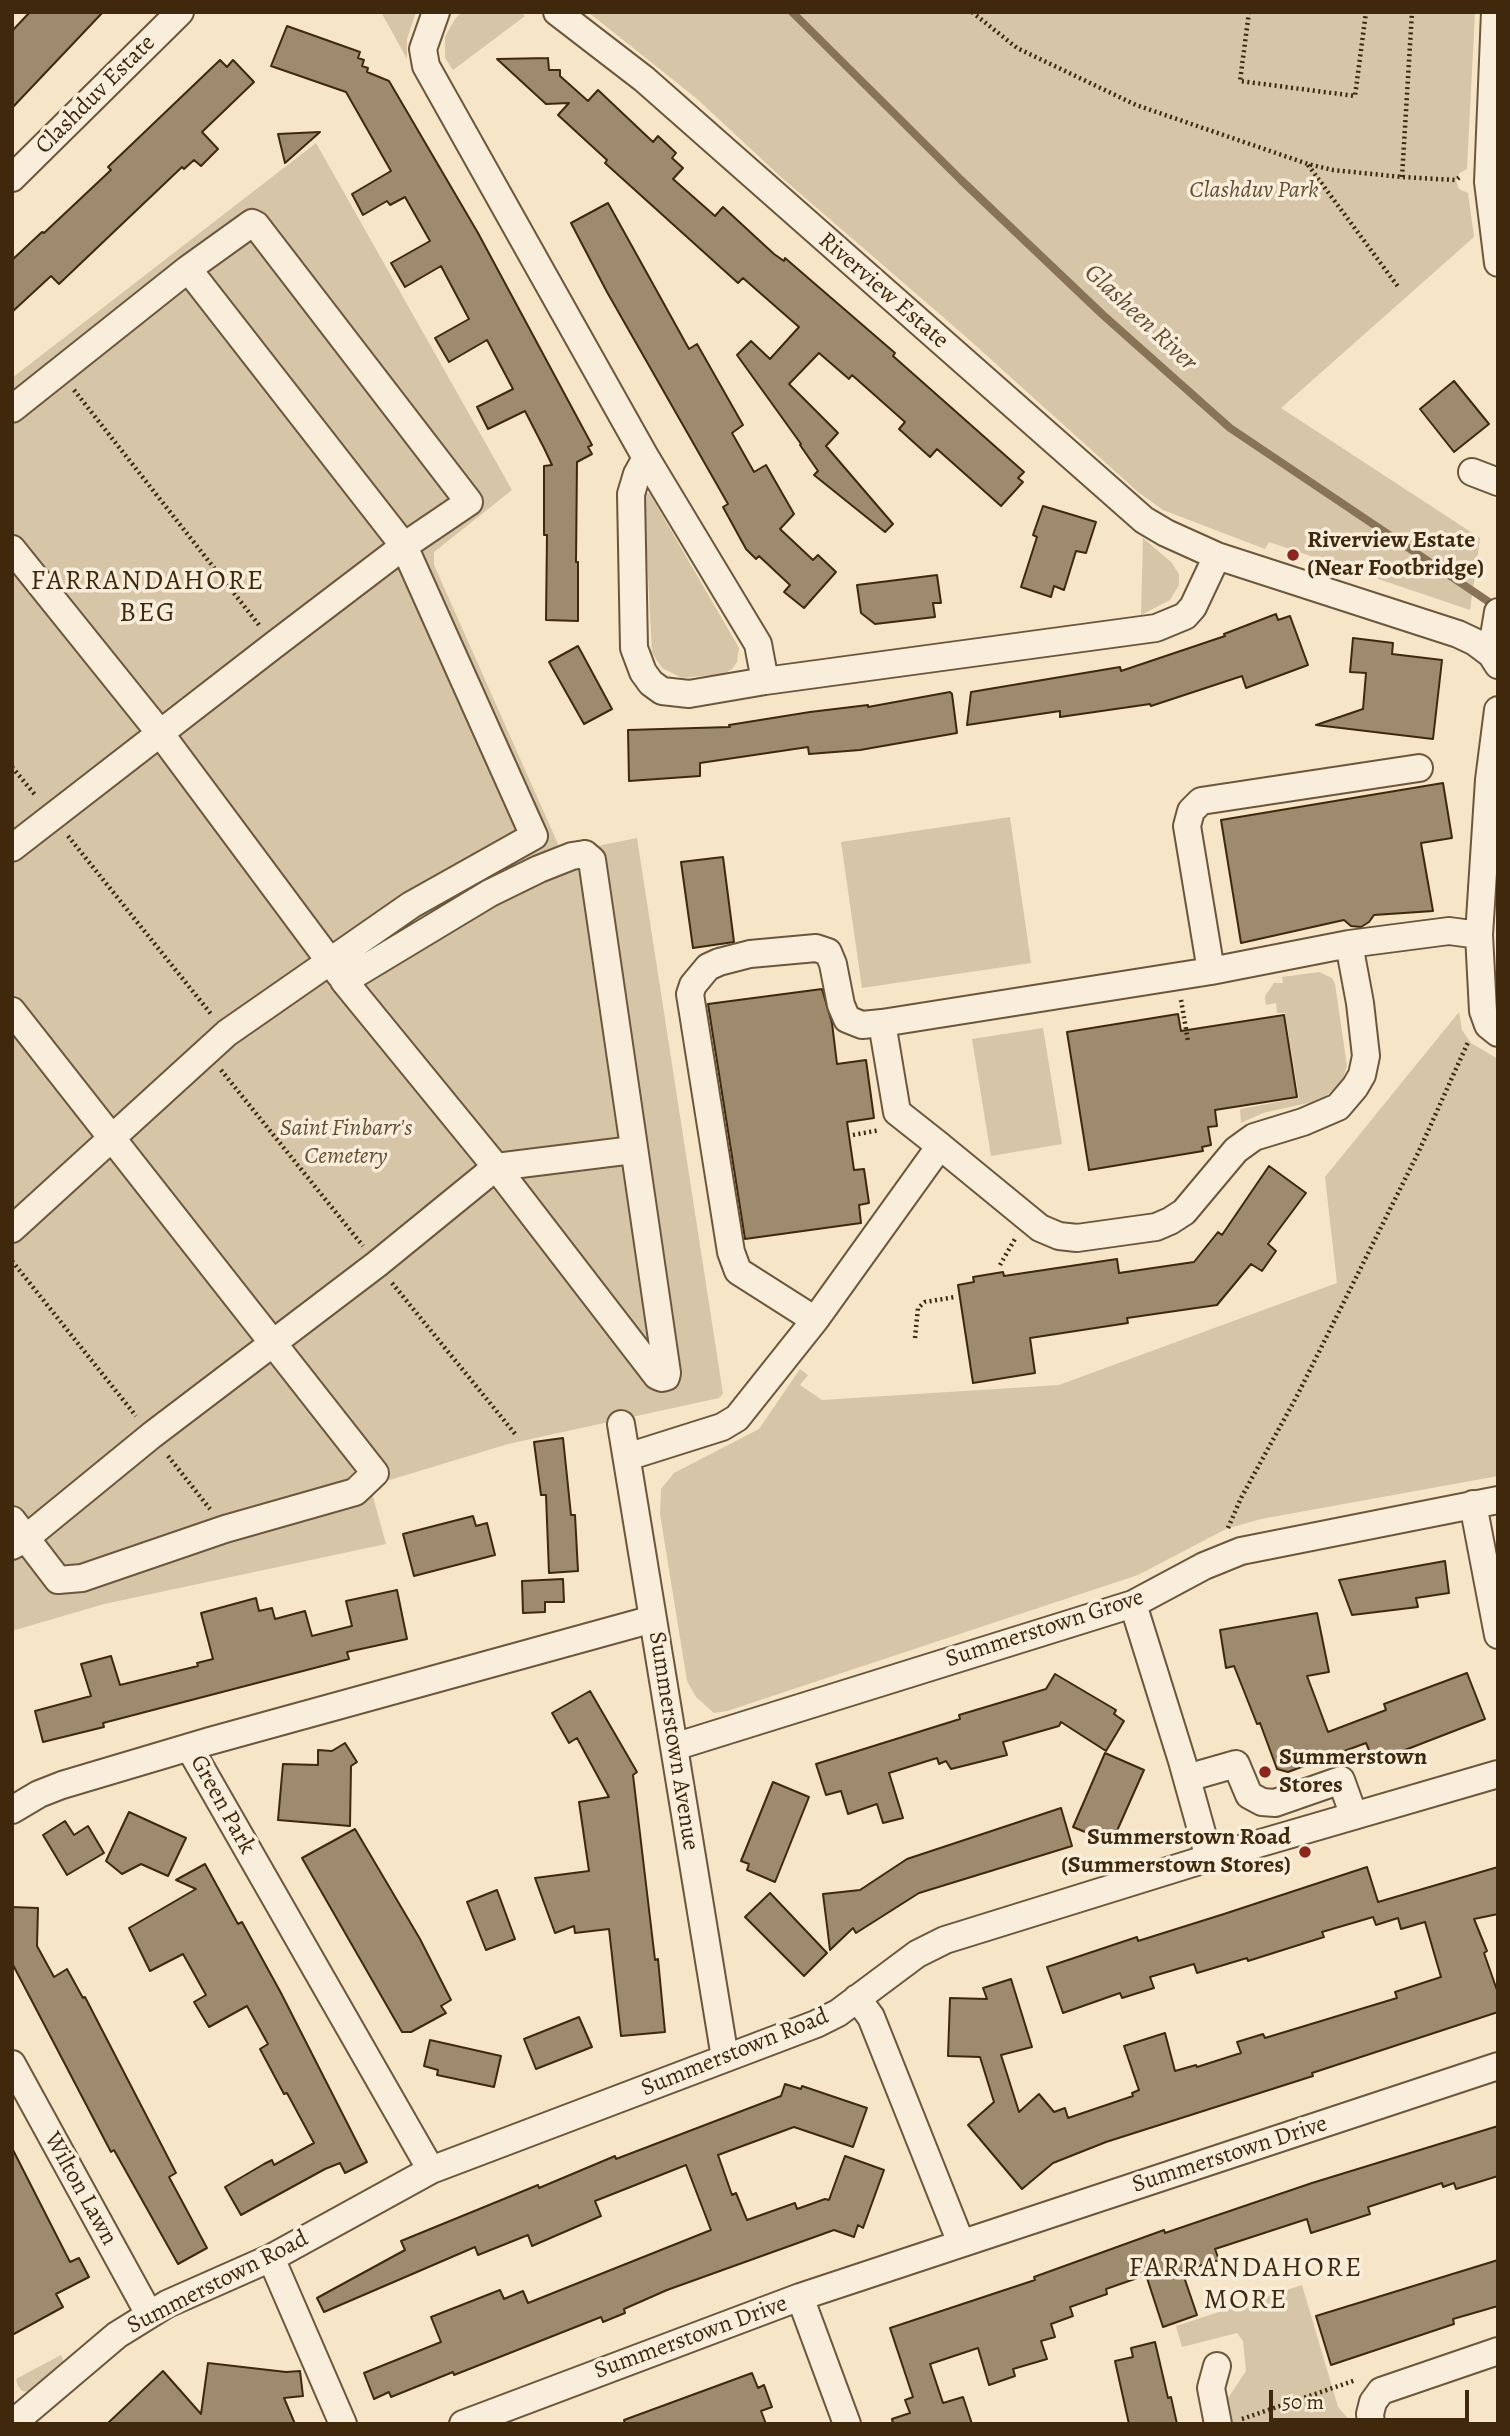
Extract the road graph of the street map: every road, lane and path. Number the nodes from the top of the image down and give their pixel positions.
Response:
1 (180, 12) edge
2 (436, 12) edge
3 (557, 12) edge
4 (972, 12) edge
5 (1249, 12) edge
6 (1366, 12) edge
7 (1412, 12) edge
8 (1495, 12) edge
9 (1488, 155) junction
10 (1308, 164) junction
11 (1402, 177) junction
12 (12, 178) edge
13 (1494, 209) edge
14 (1498, 263) edge
15 (188, 269) junction
16 (1399, 288) dead end
17 (59, 371) junction
18 (12, 409) edge
19 (646, 458) junction
20 (1472, 472) dead end
21 (1498, 482) edge
22 (404, 546) junction
23 (12, 549) edge
24 (1217, 556) junction
25 (1496, 640) edge
26 (274, 645) junction
27 (765, 681) junction
28 (1498, 710) edge
29 (160, 733) junction
30 (12, 767) edge
31 (1419, 768) dead end
32 (1494, 781) edge
33 (52, 817) junction
34 (12, 848) edge
35 (1479, 935) junction
36 (1349, 944) junction
37 (336, 971) junction
38 (1211, 971) junction
39 (1178, 976) junction
40 (12, 1011) edge
41 (882, 1023) junction
42 (1491, 1024) edge
43 (227, 1033) junction
44 (1188, 1041) dead end
45 (112, 1140) junction
46 (940, 1146) junction
47 (634, 1150) junction
48 (496, 1167) junction
49 (12, 1229) edge
50 (12, 1261) edge
51 (955, 1297) dead end
52 (815, 1320) junction
53 (915, 1338) dead end
54 (273, 1343) junction
55 (621, 1424) dead end
56 (152, 1435) junction
57 (627, 1457) junction
58 (1486, 1502) edge
59 (225, 1530) junction
60 (17, 1535) edge
61 (1226, 1556) junction
62 (1133, 1604) junction
63 (653, 1619) junction
64 (1498, 1635) edge
65 (189, 1747) junction
66 (674, 1747) junction
67 (1498, 1774) edge
68 (1187, 1777) junction
69 (12, 1810) edge
70 (1354, 1815) junction
71 (1209, 1858) junction
72 (857, 1998) junction
73 (725, 2058) junction
74 (12, 2064) edge
75 (1498, 2066) edge
76 (431, 2170) junction
77 (961, 2243) junction
78 (271, 2258) junction
79 (800, 2297) junction
80 (149, 2314) junction
81 (1498, 2351) edge
82 (1217, 2366) dead end
83 (12, 2424) edge
84 (343, 2424) edge
85 (463, 2424) edge
86 (847, 2424) edge
87 (1218, 2424) edge
88 (1371, 2424) edge

1 - 12 street, Clashduv Estate
2 - 19 street
3 - 24 street, Riverview Estate
4 - 10 path
5 - 6 path
7 - 11 path
8 - 9 street
9 - 11 path
9 - 13 street
10 - 11 path
10 - 16 path
13 - 14 street
15 - 17 street
15 - 22 street
15 - 22 street
17 - 18 street
17 - 26 path
19 - 27 street
19 - 27 street
20 - 21 street
22 - 26 street
22 - 37 street
23 - 29 street
24 - 25 street, Riverview Estate
24 - 27 street
26 - 29 street
28 - 32 street
29 - 33 street
29 - 37 street
30 - 33 path
31 - 38 street
32 - 35 street
33 - 34 street
33 - 43 path
35 - 36 street
35 - 42 street
36 - 38 street
36 - 46 street
37 - 43 street
37 - 47 street
37 - 48 street
38 - 39 street
39 - 41 street
39 - 44 path
40 - 45 street
41 - 46 street
41 - 52 street
42 - 61 path
43 - 45 street
45 - 49 street
45 - 54 street
46 - 52 street
47 - 48 street
47 - 48 street
48 - 54 street
50 - 56 path
51 - 53 path
52 - 57 street
54 - 56 street
54 - 59 street
55 - 57 street, Summerstown Avenue
56 - 59 path
56 - 60 street
57 - 63 street, Summerstown Avenue
58 - 61 street, Summerstown Grove
58 - 64 street
59 - 60 street
61 - 62 street, Summerstown Grove
62 - 66 street, Summerstown Grove
62 - 68 street
63 - 65 street, Green Park
63 - 66 street, Summerstown Avenue
65 - 69 street
65 - 76 street, Green Park
66 - 73 street, Summerstown Avenue
67 - 70 street, Summerstown Road
68 - 70 street
68 - 71 street
70 - 71 street, Summerstown Road
71 - 72 street, Summerstown Road
72 - 73 street, Summerstown Road
72 - 77 street
73 - 76 street, Summerstown Road
74 - 80 street, Wilton Lawn
75 - 77 street, Summerstown Drive
76 - 78 street, Summerstown Road
77 - 79 street, Summerstown Drive
78 - 80 street, Summerstown Road
78 - 84 street
79 - 85 street, Summerstown Drive
79 - 86 street
80 - 83 street, Summerstown Road
81 - 88 street
82 - 87 street

